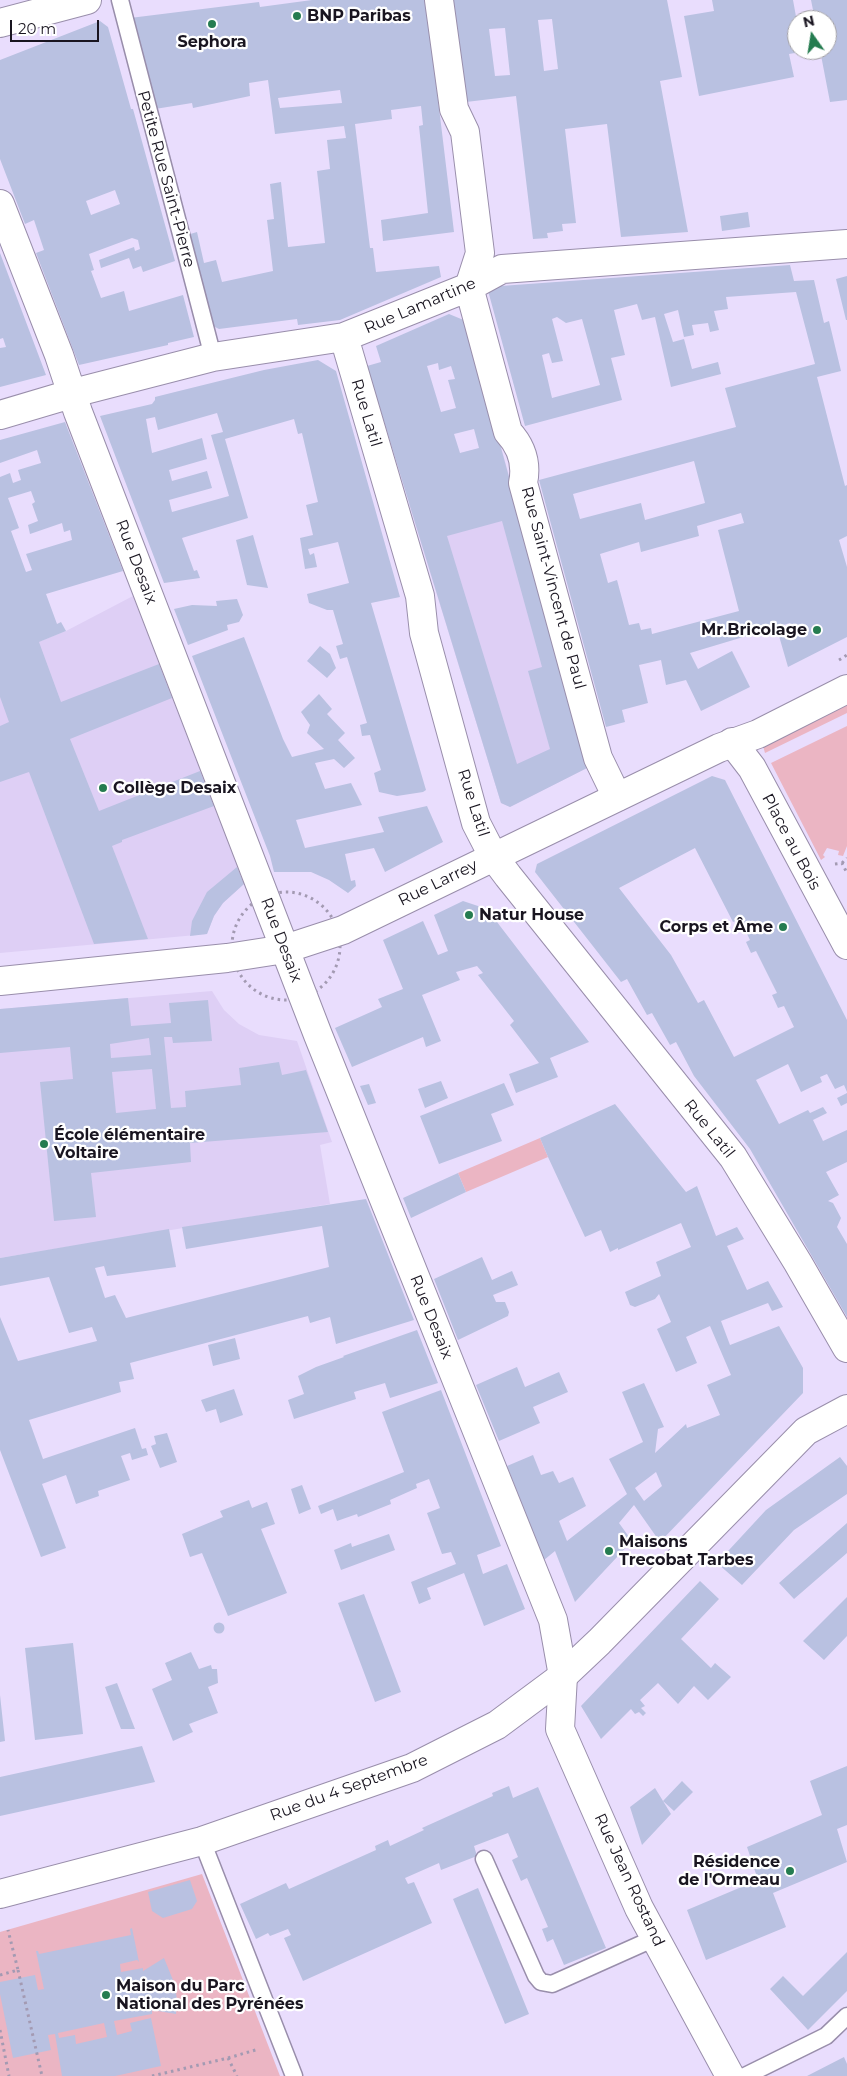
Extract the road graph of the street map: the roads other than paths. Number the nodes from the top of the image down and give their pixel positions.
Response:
1 (20, 0) edge
2 (88, 0) edge
3 (120, 0) edge
4 (439, 0) edge
5 (0, 6) edge
6 (0, 24) edge
7 (0, 204) edge
8 (847, 244) edge
9 (469, 287) junction
10 (344, 337) junction
11 (213, 357) junction
12 (72, 393) junction
13 (0, 415) edge
14 (847, 689) edge
15 (732, 742) junction
16 (617, 797) junction
17 (493, 856) junction
18 (847, 944) edge
19 (286, 949) junction
20 (0, 981) edge
21 (847, 1348) edge
22 (847, 1409) edge
23 (563, 1676) junction
24 (202, 1841) junction
25 (484, 1859) dead end
26 (0, 1894) edge
27 (655, 1938) junction
28 (847, 2016) edge
29 (294, 2076) edge
30 (730, 2076) edge
31 (745, 2076) edge

1 - 5 street
2 - 6 street
3 - 11 lane, Petite Rue Saint-Pierre
4 - 9 street
7 - 12 street, Rue Desaix
8 - 9 street, Rue Lamartine
9 - 10 street, Rue Lamartine
9 - 16 street, Rue Saint-Vincent de Paul
10 - 11 street, Rue Lamartine
10 - 17 street, Rue Latil
11 - 12 street, Rue Lamartine
12 - 13 street, Rue Lamartine
12 - 19 street, Rue Desaix
14 - 15 street, Rue Larrey
15 - 16 street, Rue Larrey
15 - 18 street, Place au Bois
16 - 17 street, Rue Larrey
17 - 19 street, Rue Larrey
17 - 21 street, Rue Latil
19 - 20 street, Rue Larrey
19 - 23 street, Rue Desaix
22 - 23 street, Rue du 4 Septembre
23 - 24 street, Rue du 4 Septembre
23 - 27 street, Rue Jean Rostand
24 - 26 street, Rue du 4 Septembre
24 - 29 lane
25 - 27 lane
27 - 30 street, Rue Jean Rostand
28 - 31 lane

